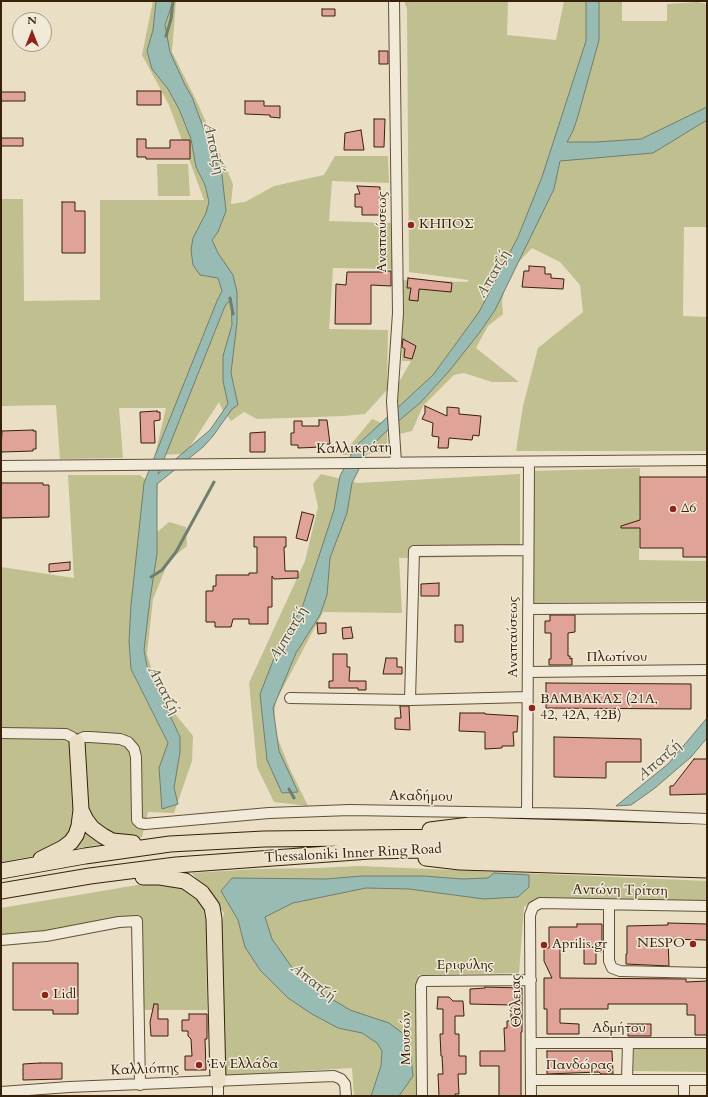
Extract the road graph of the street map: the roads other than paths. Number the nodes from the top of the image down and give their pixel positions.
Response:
1 (394, 1) edge
2 (707, 460) edge
3 (529, 462) junction
4 (396, 463) junction
5 (1, 466) edge
6 (528, 550) junction
7 (707, 608) edge
8 (528, 609) junction
9 (707, 670) edge
10 (528, 672) junction
11 (527, 697) junction
12 (290, 698) dead end
13 (410, 700) junction
14 (1, 733) edge
15 (77, 742) junction
16 (81, 810) junction
17 (527, 812) junction
18 (707, 819) edge
19 (707, 832) edge
20 (390, 837) junction
21 (170, 844) junction
22 (707, 845) edge
23 (370, 851) junction
24 (707, 857) edge
25 (22, 867) junction
26 (1, 870) edge
27 (707, 870) edge
28 (90, 876) junction
29 (1, 891) edge
30 (609, 904) junction
31 (707, 906) edge
32 (533, 907) joint
33 (1, 940) edge
34 (707, 973) edge
35 (531, 980) junction
36 (423, 981) joint
37 (531, 1043) junction
38 (628, 1043) junction
39 (707, 1043) edge
40 (531, 1080) junction
41 (627, 1080) junction
42 (684, 1080) junction
43 (707, 1080) edge
44 (140, 1085) junction
45 (218, 1089) edge
46 (1, 1092) edge
47 (74, 1092) edge
48 (346, 1096) edge
49 (422, 1096) edge
50 (532, 1096) edge
51 (684, 1096) edge

1 - 4 street, Αναπαύσεως
2 - 3 street, Καλλικράτη
3 - 4 street, Καλλικράτη
3 - 6 street, Αναπαύσεως
4 - 5 street, Καλλικράτη
6 - 8 street, Αναπαύσεως
6 - 13 street
7 - 8 street
8 - 10 street, Αναπαύσεως
9 - 10 street, Πλωτίνου
10 - 11 street, Αναπαύσεως
11 - 13 street
11 - 17 street, Αναπαύσεως
12 - 13 street
14 - 15 street
15 - 16 highway
15 - 17 street, Ακαδήμου
16 - 21 highway
16 - 25 highway
17 - 18 street, Ακαδήμου
19 - 20 highway
20 - 21 highway, Thessaloniki Inner Ring Road
20 - 22 highway, Thessaloniki Inner Ring Road
21 - 25 highway, Thessaloniki Inner Ring Road
23 - 24 highway, Thessaloniki Inner Ring Road
23 - 27 highway
23 - 28 highway, Thessaloniki Inner Ring Road
25 - 26 highway, Thessaloniki Inner Ring Road
28 - 29 highway, Thessaloniki Inner Ring Road
28 - 45 highway
30 - 31 street, Αντώνη Τρίτση
30 - 32 street, Αντώνη Τρίτση
30 - 34 street
32 - 35 street, Θάλειας
33 - 44 street
35 - 36 street, Εριφύλης
35 - 37 street, Θάλειας
36 - 49 street, Μουσών
37 - 38 street, Αδμήτου
37 - 40 street, Θάλειας
38 - 39 street, Αδμήτου
38 - 41 street, Πανδώρας
40 - 41 street, Πανδώρας
40 - 50 street, Θάλειας
41 - 42 street, Πανδώρας
42 - 43 street, Πανδώρας
42 - 51 street
44 - 45 street, Καλλιόπης
44 - 47 street, Καλλιόπης
45 - 48 street, Καλλιόπης
46 - 47 street, Καλλιόπης

